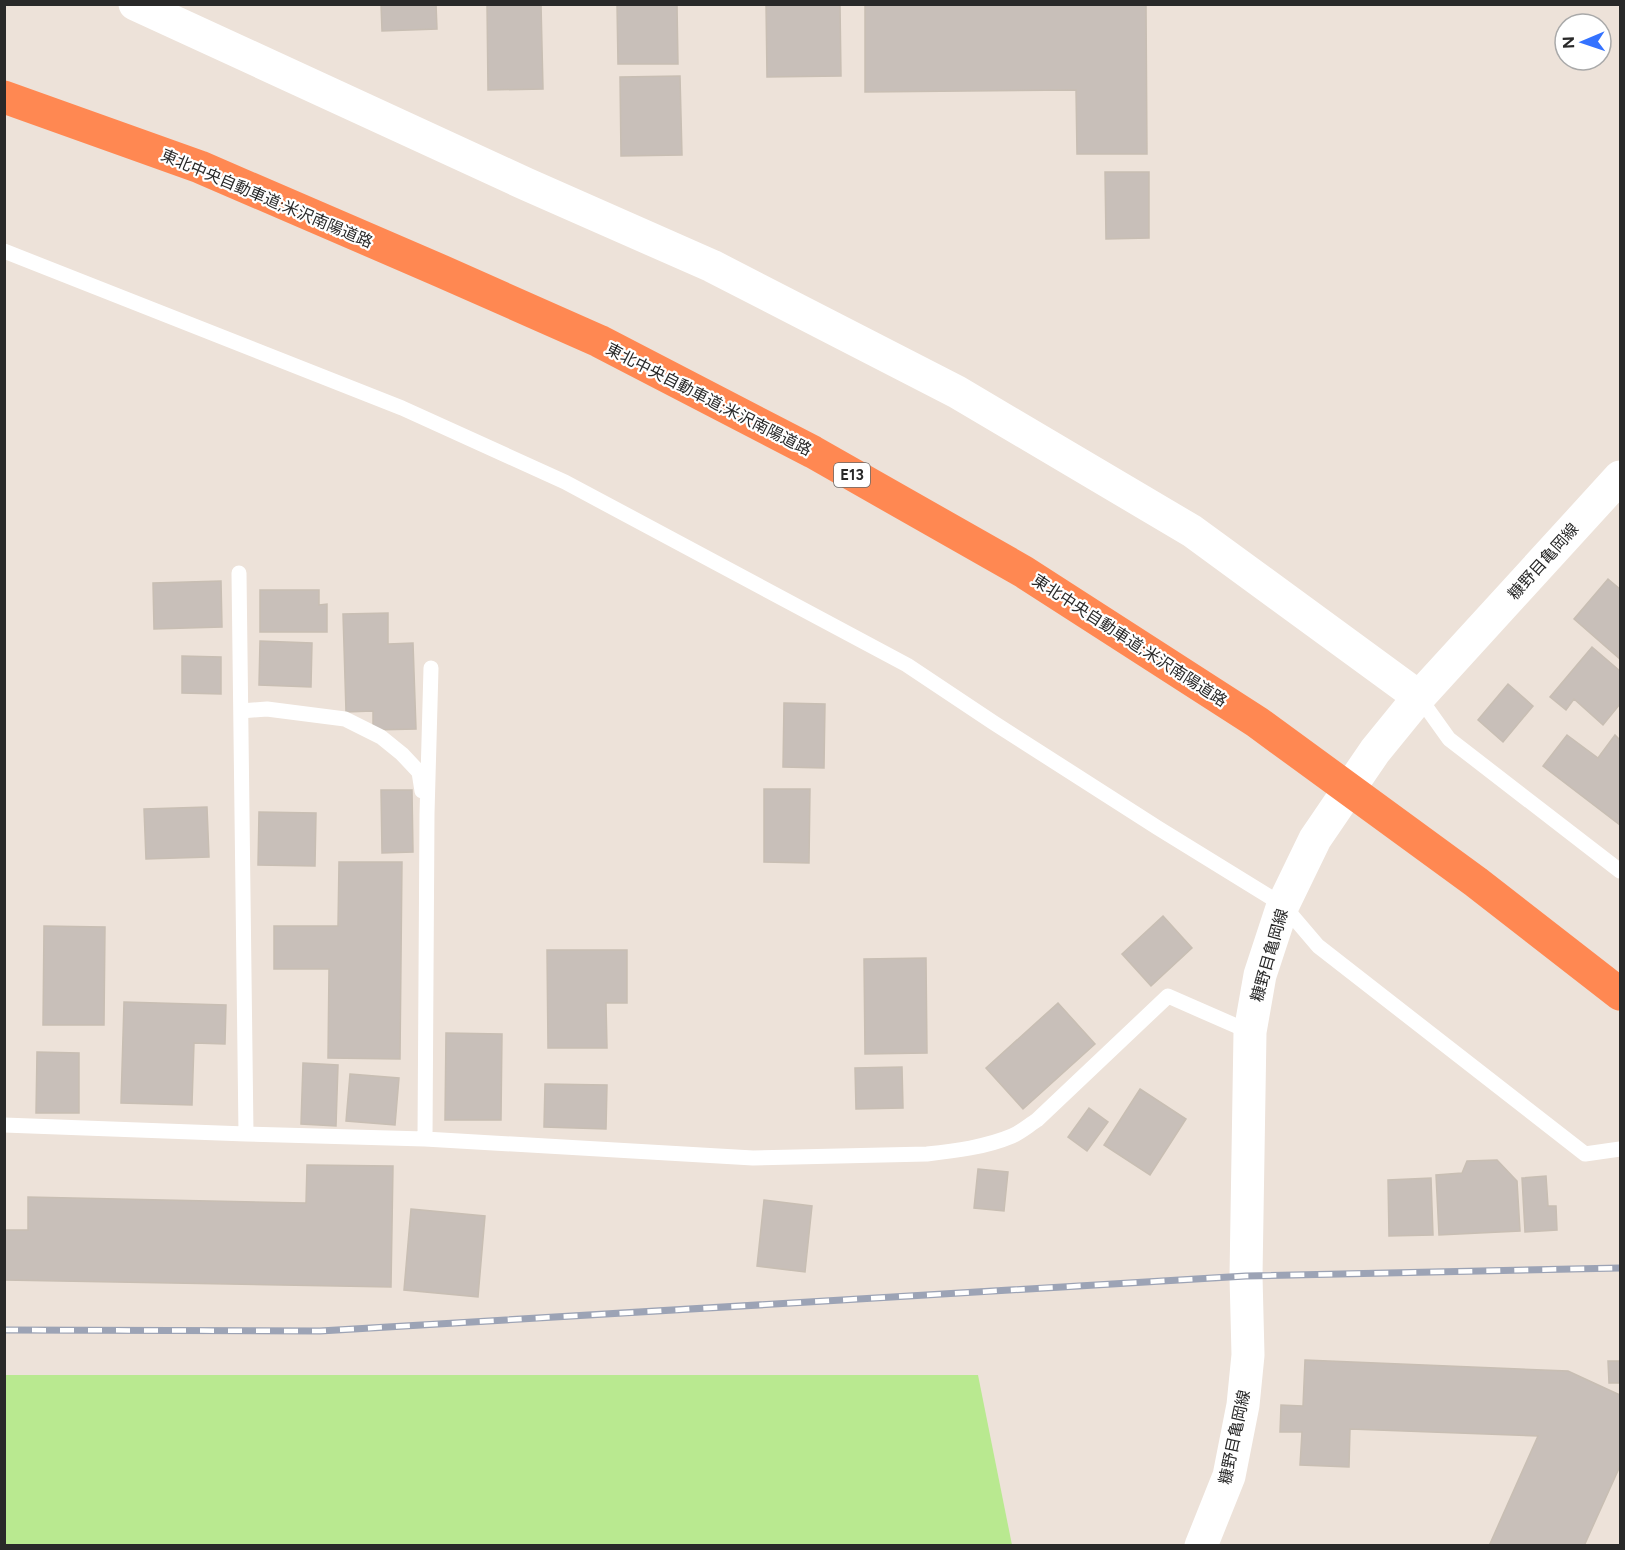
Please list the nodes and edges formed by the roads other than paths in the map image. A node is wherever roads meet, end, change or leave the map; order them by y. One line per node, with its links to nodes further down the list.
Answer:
1 (135, 4): 2 (street)
2 (172, 12): 8 (street)
3 (4, 97): 13 (highway, 東北中央自動車道;米沢南陽道路 / E13)
4 (4, 251): 12 (lane)
5 (1620, 477): 8 (street, 糠野目亀岡線)
6 (239, 573): 9 (lane)
7 (431, 668): 10 (lane)
8 (1419, 697): 11 (lane); 12 (street, 糠野目亀岡線)
9 (240, 711): 10 (lane); 16 (lane)
10 (427, 814): 17 (lane)
11 (1620, 872)
12 (1282, 905): 14 (street, 糠野目亀岡線); 18 (lane)
13 (1620, 994)
14 (1250, 1032): 17 (lane); 19 (street, 糠野目亀岡線)
15 (4, 1125): 16 (lane)
16 (246, 1134): 17 (lane)
17 (425, 1139)
18 (1620, 1149)
19 (1201, 1545)

